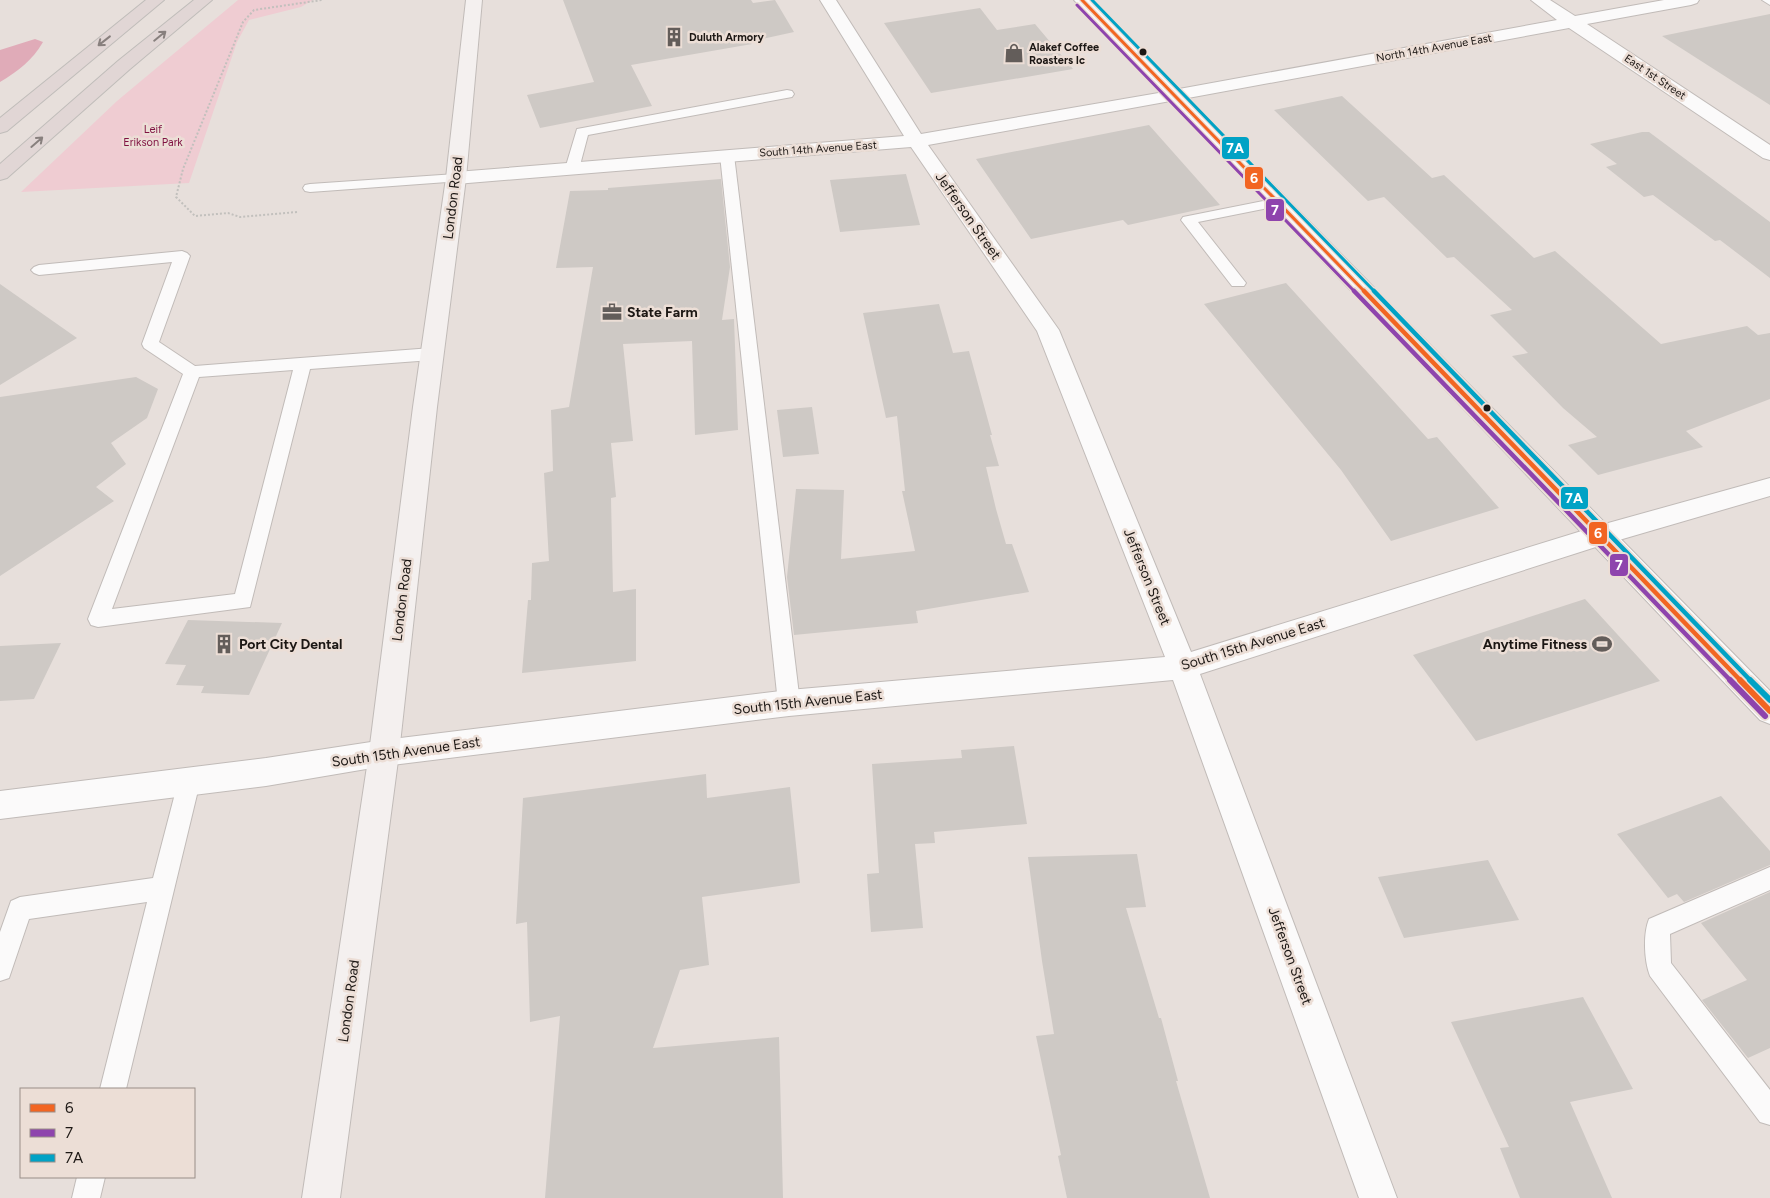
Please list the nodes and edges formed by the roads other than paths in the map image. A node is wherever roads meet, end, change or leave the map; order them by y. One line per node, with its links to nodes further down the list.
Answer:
1 (156, 0): 11 (highway, one-way to 11)
2 (204, 0): 16 (highway, one-way to 2)
3 (474, 0): 17 (main road, London Road)
4 (828, 0): 12 (street, Jefferson Street)
5 (1082, 0): 10 (street)
6 (1539, 0): 8 (street, East 1st Street)
7 (1691, 0): 8 (street, North 14th Avenue East)
8 (1572, 22): 10 (street, North 14th Avenue East); 13 (street, East 1st Street)
9 (787, 94): 15 (lane)
10 (1176, 95): 12 (street, South 14th Avenue East); 19 (street)
11 (0, 127)
12 (916, 142): 14 (street, South 14th Avenue East); 27 (street, Jefferson Street)
13 (1770, 153)
14 (727, 156): 15 (street, South 14th Avenue East); 28 (lane)
15 (572, 168): 17 (street, South 14th Avenue East)
16 (0, 174)
17 (456, 178): 18 (lane); 22 (main road, London Road)
18 (310, 188)
19 (1278, 202): 21 (lane); 26 (street)
20 (39, 270): 24 (lane)
21 (1238, 283)
22 (432, 354): 23 (lane); 30 (main road, London Road)
23 (302, 364): 24 (lane); 24 (lane)
24 (192, 372)
25 (1770, 487): 26 (street, South 15th Avenue East)
26 (1601, 535): 27 (street, South 15th Avenue East); 29 (street)
27 (1183, 666): 28 (street, South 15th Avenue East); 41 (street, Jefferson Street)
28 (788, 703): 30 (street, South 15th Avenue East)
29 (1770, 711)
30 (384, 753): 31 (street, South 15th Avenue East); 40 (main road, London Road)
31 (189, 782): 32 (street, South 15th Avenue East); 34 (lane)
32 (0, 805)
33 (1770, 878): 37 (lane)
34 (163, 888): 35 (lane); 36 (lane)
35 (0, 969)
36 (113, 1088)
37 (1770, 1112)
38 (91, 1178): 39 (lane)
39 (86, 1198)
40 (321, 1198)
41 (1378, 1198)

